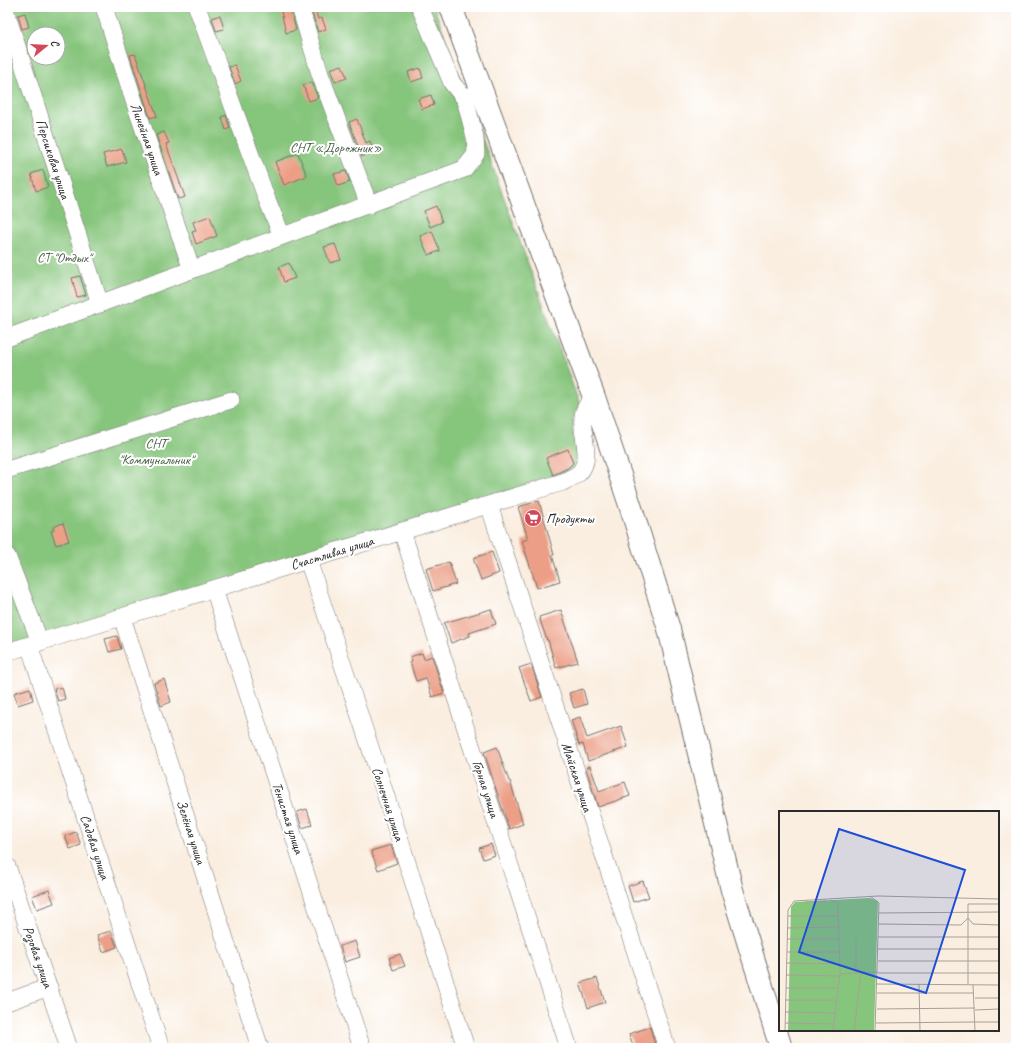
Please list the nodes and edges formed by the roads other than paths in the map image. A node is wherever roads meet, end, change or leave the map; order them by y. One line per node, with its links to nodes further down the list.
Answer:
1 (104, 7): 10 (street, Линейная улица)
2 (197, 7): 9 (street)
3 (300, 7): 8 (street)
4 (420, 7): 7 (street)
5 (451, 7): 7 (main road)
6 (7, 15): 11 (street, Персиковая улица)
7 (474, 94): 8 (street); 13 (main road)
8 (369, 205): 9 (street)
9 (282, 236): 10 (street)
10 (192, 270): 11 (street)
11 (100, 304): 12 (street)
12 (8, 334)
13 (594, 398): 16 (street, Счастливая улица); 34 (main road)
14 (231, 400): 15 (street)
15 (7, 470)
16 (489, 505): 17 (street, Счастливая улица); 33 (street, Майская улица)
17 (402, 531): 19 (street, Счастливая улица); 32 (street, Горная улица)
18 (7, 556): 22 (street, Садовая улица)
19 (308, 560): 20 (street, Счастливая улица); 31 (street, Солнечная улица)
20 (214, 589): 21 (street, Счастливая улица); 30 (street, Тенистая улица)
21 (122, 617): 22 (street, Счастливая улица); 29 (street, Зелёная улица)
22 (35, 643): 23 (street, Счастливая улица); 28 (street, Садовая улица)
23 (7, 652)
24 (7, 866): 25 (street, Розовая улица)
25 (49, 987): 26 (street); 27 (street, Розовая улица)
26 (7, 1002)
27 (69, 1048)
28 (161, 1048)
29 (260, 1048)
30 (362, 1048)
31 (466, 1048)
32 (569, 1048)
33 (668, 1048)
34 (781, 1048)

